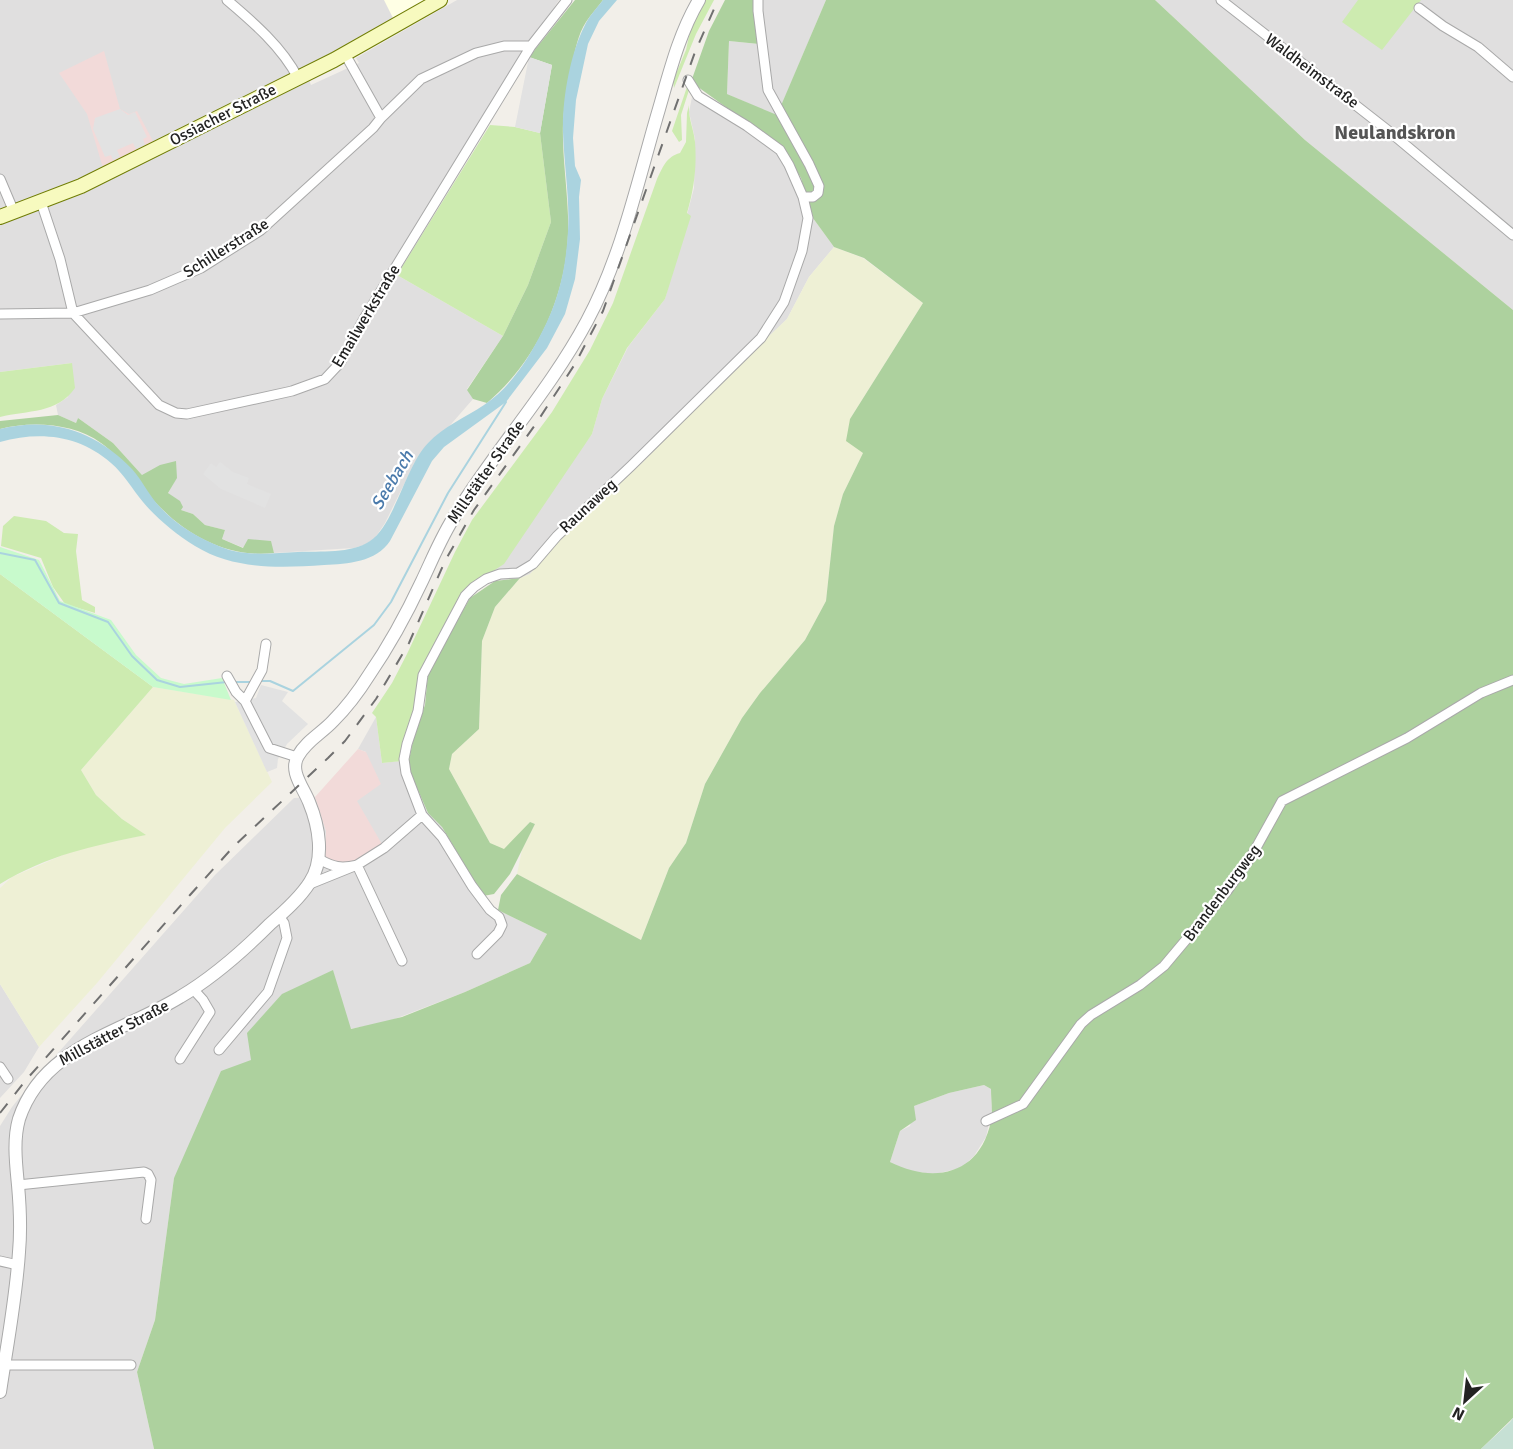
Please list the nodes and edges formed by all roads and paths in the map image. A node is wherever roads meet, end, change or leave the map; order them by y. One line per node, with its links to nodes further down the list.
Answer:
1 (227, 0): 11 (street)
2 (440, 0): 9 (main road, Ossiacher Straße)
3 (567, 0): 8 (street, Emailwerkstraße)
4 (699, 0): 26 (street, Millstätter Straße)
5 (758, 0): 15 (street)
6 (1221, 0): 19 (street, Waldheimstraße)
7 (1419, 8): 10 (street)
8 (531, 46): 13 (street, Schillerstraße); 20 (street, Emailwerkstraße)
9 (345, 54): 11 (main road, Ossiacher Straße); 13 (street)
10 (1513, 77)
11 (298, 78): 16 (main road, Ossiacher Straße)
12 (688, 80): 15 (street, Raunaweg)
13 (381, 118): 20 (street, Schillerstraße)
14 (0, 179): 17 (street)
15 (803, 197): 27 (street, Raunaweg)
16 (41, 202): 17 (main road, Ossiacher Straße); 20 (street, Emailwerkstraße)
17 (14, 212): 18 (main road, Ossiacher Straße)
18 (0, 217)
19 (1513, 235)
20 (73, 312): 21 (street)
21 (0, 314)
22 (266, 644): 25 (street)
23 (227, 676): 25 (street)
24 (1513, 680): 39 (street, Brandenburgweg)
25 (245, 701): 26 (street)
26 (297, 757): 28 (street, Millstätter Straße)
27 (422, 815): 29 (street); 32 (street, Raunaweg)
28 (319, 859): 29 (street); 30 (street, Millstätter Straße)
29 (357, 865): 30 (street); 33 (street)
30 (309, 884): 31 (street, Millstätter Straße)
31 (279, 916): 34 (street, Millstätter Straße); 35 (street)
32 (477, 954)
33 (402, 962)
34 (193, 989): 36 (street); 40 (street, Millstätter Straße)
35 (219, 1050)
36 (180, 1059)
37 (0, 1067): 38 (street)
38 (8, 1079)
39 (986, 1121)
40 (18, 1185): 41 (street); 43 (street, Millstätter Straße)
41 (146, 1218)
42 (0, 1261): 43 (street)
43 (18, 1265): 44 (street, Millstätter Straße)
44 (4, 1365): 45 (street); 46 (street, Millstätter Straße)
45 (130, 1365)
46 (0, 1392)

